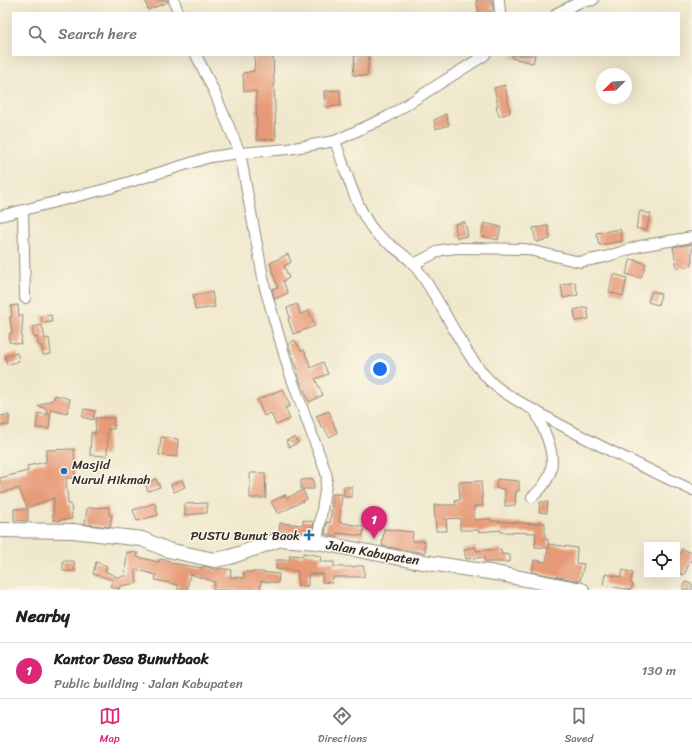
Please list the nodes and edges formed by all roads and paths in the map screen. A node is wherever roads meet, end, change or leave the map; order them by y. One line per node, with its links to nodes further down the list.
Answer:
1 (174, 0): 4 (street)
2 (499, 0): 5 (street)
3 (593, 0): 6 (street)
4 (178, 12)
5 (500, 12)
6 (559, 12)
7 (196, 56): 10 (street)
8 (483, 56): 9 (street)
9 (335, 141): 10 (street); 14 (street)
10 (240, 153): 11 (street); 20 (street)
11 (23, 211): 12 (street); 15 (street)
12 (0, 216)
13 (692, 238): 14 (street)
14 (414, 264): 16 (street)
15 (25, 298)
16 (535, 410): 17 (street); 18 (street)
17 (692, 490)
18 (532, 497)
19 (0, 530): 20 (street, Jalan Kabupaten)
20 (317, 542): 21 (street, Jalan Kabupaten)
21 (582, 590)

